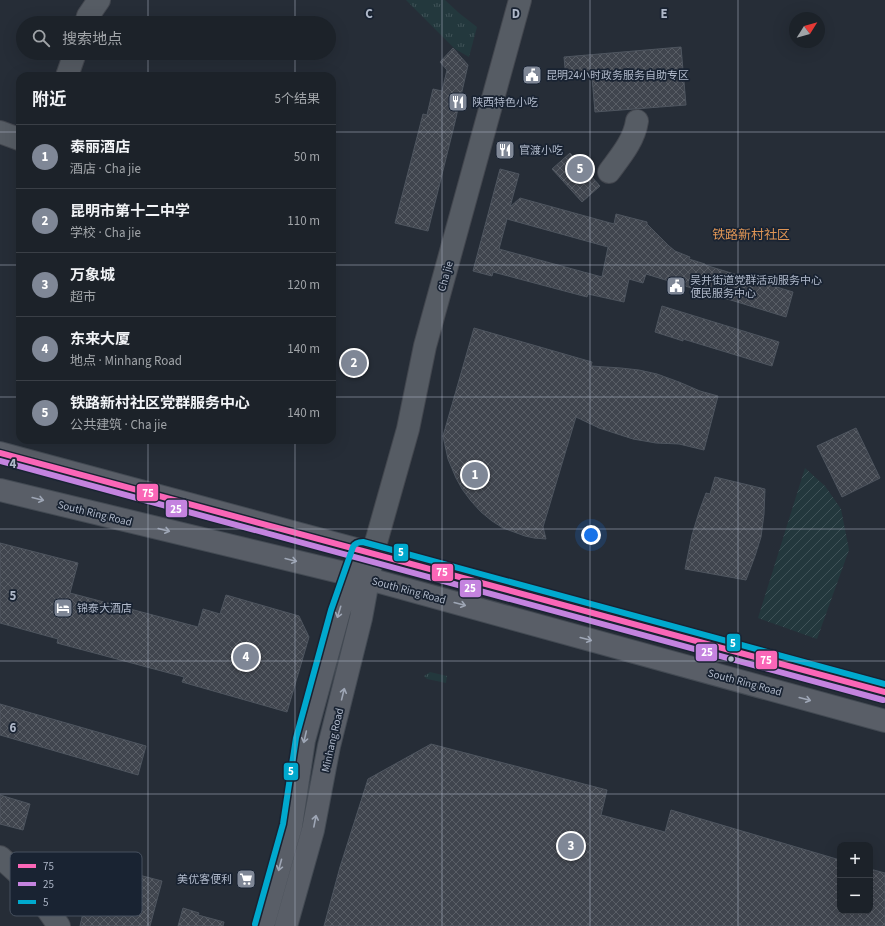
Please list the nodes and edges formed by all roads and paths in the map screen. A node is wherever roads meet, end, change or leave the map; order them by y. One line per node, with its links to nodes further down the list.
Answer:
1 (100, 0): 4 (street)
2 (507, 0): 13 (street, Cha jie)
3 (520, 0): 13 (street, Cha jie)
4 (88, 16)
5 (73, 60): 6 (street)
6 (68, 72)
7 (637, 121): 10 (street)
8 (0, 132): 9 (street)
9 (16, 138)
10 (609, 172)
11 (0, 453): 13 (main road)
12 (0, 490): 14 (main road, South Ring Road, one-way to 14)
13 (367, 552): 14 (main road, Minhang Road); 15 (main road)
14 (360, 577): 16 (main road, South Ring Road, one-way to 16); 21 (main road, Minhang Road, one-way to 21); 22 (main road, Minhang Road, one-way to 14)
15 (885, 692)
16 (885, 721)
17 (0, 857): 18 (street)
18 (10, 866)
19 (52, 916): 20 (street)
20 (59, 926)
21 (263, 926)
22 (286, 926)

